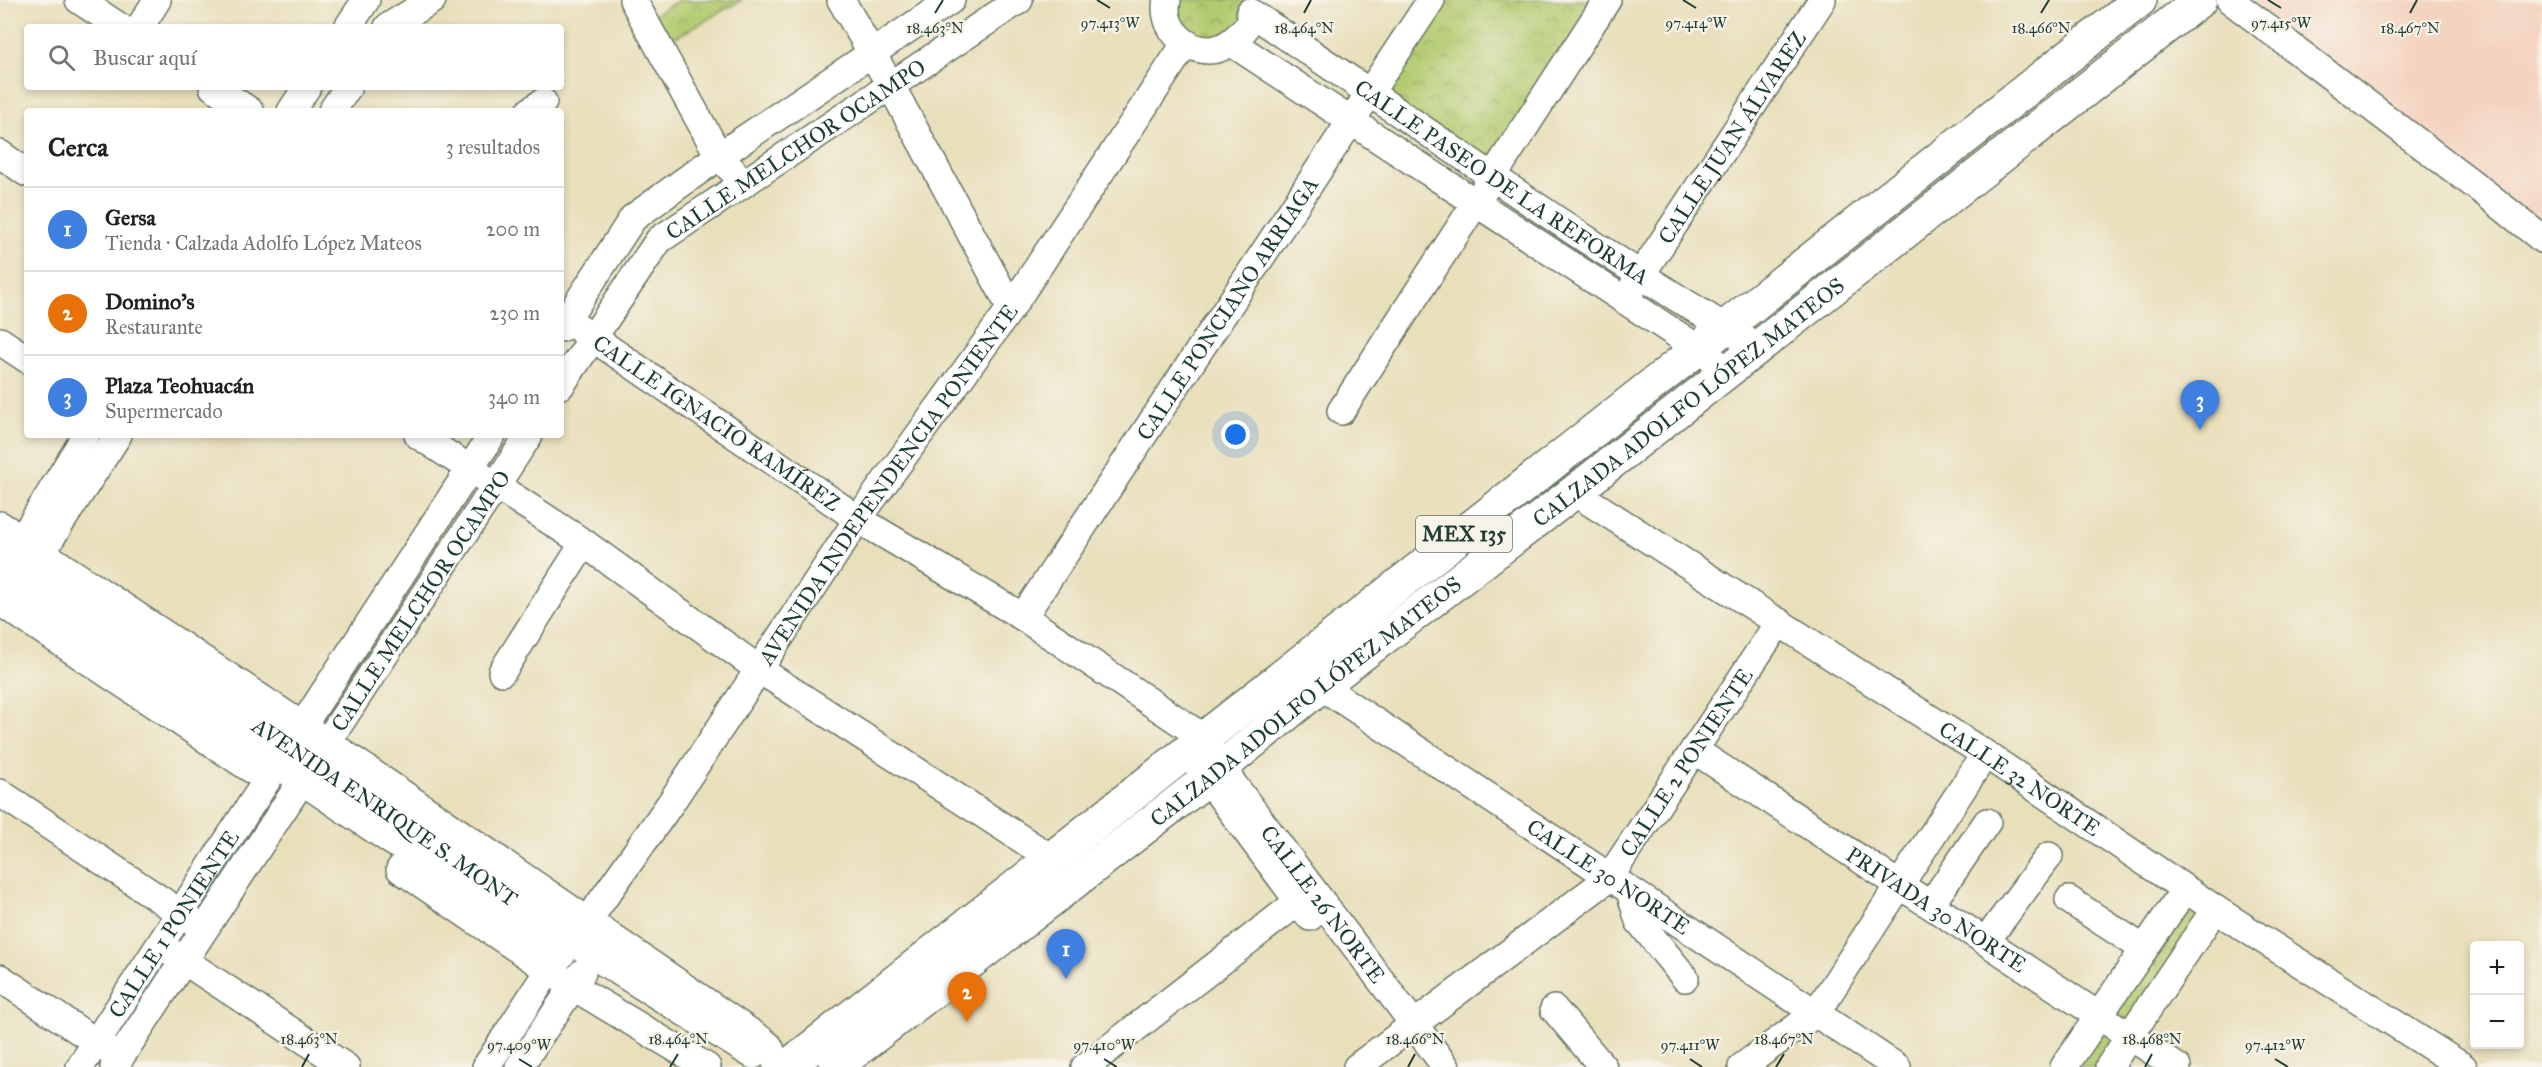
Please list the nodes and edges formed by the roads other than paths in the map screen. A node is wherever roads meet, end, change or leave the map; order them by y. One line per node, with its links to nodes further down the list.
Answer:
1 (79, 0): 17 (street)
2 (157, 0): 18 (street)
3 (366, 0): 19 (street)
4 (432, 0): 20 (street)
5 (633, 0): 34 (street)
6 (841, 0): 23 (street)
7 (951, 0): 23 (street, CALLE MELCHOR OCAMPO)
8 (1019, 0): 24 (street, CALLE MELCHOR OCAMPO)
9 (1167, 0): 22 (street)
10 (1431, 0): 28 (street, CALLE PONCIANO ARRIAGA)
11 (1607, 0): 36 (street)
12 (2140, 0): 45 (main road, CALZADA ADOLFO LÓPEZ MATEOS / MEX 135)
13 (2200, 0): 48 (main road, CALZADA ADOLFO LÓPEZ MATEOS / MEX 135)
14 (2230, 0): 39 (street)
15 (1813, 3): 40 (street, CALLE JUAN ÁLVAREZ)
16 (1249, 6): 21 (street); 28 (street, CALLE PASEO DE LA REFORMA)
17 (115, 24)
18 (142, 24)
19 (350, 24)
20 (393, 24)
21 (1232, 43): 22 (street); 32 (street, CALLE PASEO DE LA REFORMA)
22 (1185, 44): 42 (street, AVENIDA INDEPENDENCIA PONIENTE)
23 (872, 53): 24 (street); 34 (street, CALLE MELCHOR OCAMPO)
24 (891, 86): 37 (street, CALLE MELCHOR OCAMPO); 42 (street)
25 (218, 90): 29 (street)
26 (305, 90): 30 (street)
27 (346, 90): 31 (street)
28 (1371, 92): 32 (street, CALLE PONCIANO ARRIAGA); 36 (street, CALLE PASEO DE LA REFORMA)
29 (245, 108)
30 (293, 108)
31 (334, 108)
32 (1352, 121): 38 (street, CALLE PASEO DE LA REFORMA); 65 (street, CALLE PONCIANO ARRIAGA)
33 (0, 154): 35 (street)
34 (719, 156): 37 (street); 43 (street, CALLE MELCHOR OCAMPO)
35 (24, 171)
36 (1492, 176): 38 (street); 40 (street, CALLE PASEO DE LA REFORMA)
37 (743, 184): 46 (street, CALLE MELCHOR OCAMPO)
38 (1475, 201): 41 (street, CALLE PASEO DE LA REFORMA); 53 (street)
39 (2542, 239)
40 (1642, 275): 41 (street, CALLE JUAN ÁLVAREZ); 45 (street, CALLE PASEO DE LA REFORMA)
41 (1624, 300): 49 (street, CALLE PASEO DE LA REFORMA)
42 (1011, 308): 62 (street, AVENIDA INDEPENDENCIA PONIENTE)
43 (564, 320)
44 (564, 322): 46 (street, CALLE IGNACIO RAMÍREZ)
45 (1725, 328): 48 (street, CALLE PASEO DE LA REFORMA); 49 (main road, CALZADA ADOLFO LÓPEZ MATEOS / MEX 135)
46 (592, 337): 52 (street, CALLE MELCHOR OCAMPO); 62 (street, CALLE IGNACIO RAMÍREZ)
47 (0, 341): 50 (street)
48 (1758, 347): 51 (main road, CALZADA ADOLFO LÓPEZ MATEOS / MEX 135)
49 (1699, 349): 51 (street, CALLE PASEO DE LA REFORMA); 70 (main road, CALZADA ADOLFO LÓPEZ MATEOS / MEX 135)
50 (24, 357)
51 (1728, 371): 61 (main road, CALZADA ADOLFO LÓPEZ MATEOS / MEX 135)
52 (564, 380)
53 (1341, 411)
54 (84, 438): 64 (street)
55 (116, 438): 64 (street)
56 (423, 438): 59 (street)
57 (490, 438): 59 (street, CALLE MELCHOR OCAMPO)
58 (527, 438): 60 (street, CALLE MELCHOR OCAMPO)
59 (470, 469): 60 (street); 72 (street, CALLE MELCHOR OCAMPO)
60 (496, 486): 63 (street); 74 (street, CALLE MELCHOR OCAMPO)
61 (1574, 492): 66 (street, CALLE 32 NORTE); 69 (main road, CALZADA ADOLFO LÓPEZ MATEOS / MEX 135)
62 (858, 519): 65 (street, CALLE IGNACIO RAMÍREZ); 67 (street, AVENIDA INDEPENDENCIA PONIENTE)
63 (584, 543): 67 (street); 68 (street)
64 (11, 572): 72 (street); 72 (street)
65 (1023, 617): 70 (street, CALLE IGNACIO RAMÍREZ)
66 (1779, 622): 71 (street, CALLE 2 PONIENTE); 73 (street, CALLE 32 NORTE)
67 (760, 670): 79 (street); 91 (street, AVENIDA INDEPENDENCIA PONIENTE)
68 (502, 672)
69 (1321, 686): 75 (main road, CALZADA ADOLFO LÓPEZ MATEOS / MEX 135); 80 (street, CALLE 30 NORTE)
70 (1190, 736): 75 (street, CALLE 26 NORTE); 79 (main road, CALZADA ADOLFO LÓPEZ MATEOS / MEX 135)
71 (1694, 750): 80 (street, CALLE 2 PONIENTE); 81 (street, PRIVADA 30 NORTE)
72 (283, 753): 74 (street); 74 (street, AVENIDA ENRIQUE S. MONT); 87 (street, CALLE 1 PONIENTE)
73 (1985, 754): 81 (street); 82 (street, CALLE 32 NORTE)
74 (309, 769): 88 (street, CALLE MELCHOR OCAMPO); 91 (street); 91 (street, AVENIDA ENRIQUE S. MONT)
75 (1214, 774): 83 (street, CALLE 26 NORTE); 113 (main road, CALZADA ADOLFO LÓPEZ MATEOS / MEX 135)
76 (0, 793): 87 (street)
77 (1987, 822): 85 (street)
78 (2049, 856): 89 (street)
79 (1051, 858): 112 (main road, CALZADA ADOLFO LÓPEZ MATEOS / MEX 135)
80 (1619, 884): 96 (street); 98 (street, CALLE 30 NORTE); 100 (street, CALLE 2 PONIENTE)
81 (1900, 884): 85 (street, PRIVADA 30 NORTE); 98 (street)
82 (2185, 889): 86 (street, CALLE 32 NORTE); 92 (street)
83 (1306, 896): 100 (street, CALLE 26 NORTE); 114 (street)
84 (2069, 900): 92 (street)
85 (1931, 904): 89 (street, PRIVADA 30 NORTE)
86 (2216, 909): 101 (street); 124 (street, CALLE 32 NORTE)
87 (180, 913): 88 (street); 90 (street, CALLE 1 PONIENTE)
88 (204, 928): 93 (street, CALLE MELCHOR OCAMPO)
89 (1986, 942): 99 (street, PRIVADA 30 NORTE)
90 (160, 945): 93 (street); 102 (street, CALLE 1 PONIENTE)
91 (567, 947): 94 (street); 94 (street); 106 (street, AVENIDA INDEPENDENCIA PONIENTE); 111 (street)
92 (2144, 949): 99 (street)
93 (183, 960): 103 (street, CALLE MELCHOR OCAMPO); 105 (street)
94 (584, 971): 107 (street); 108 (street); 109 (street); 110 (street)
95 (0, 978): 102 (street)
96 (1685, 978)
97 (1554, 1009): 118 (street)
98 (1816, 1013): 119 (street); 120 (street, CALLE 30 NORTE)
99 (2098, 1017): 101 (street, PRIVADA 30 NORTE); 121 (street)
100 (1405, 1029): 115 (street, CALLE 2 PONIENTE); 116 (street, CALLE 26 NORTE); 117 (street, CALLE 26 NORTE)
101 (2130, 1036): 122 (street); 123 (street, PRIVADA 30 NORTE)
102 (97, 1042): 103 (street); 104 (street, CALLE 1 PONIENTE)
103 (123, 1064)
104 (80, 1067)
105 (346, 1067)
106 (486, 1067)
107 (519, 1067)
108 (707, 1067)
109 (738, 1067)
110 (772, 1067)
111 (778, 1067)
112 (787, 1067)
113 (834, 1067)
114 (1085, 1067)
115 (1357, 1067)
116 (1424, 1067)
117 (1446, 1067)
118 (1603, 1067)
119 (1742, 1067)
120 (1897, 1067)
121 (2064, 1067)
122 (2109, 1067)
123 (2177, 1067)
124 (2463, 1067)

